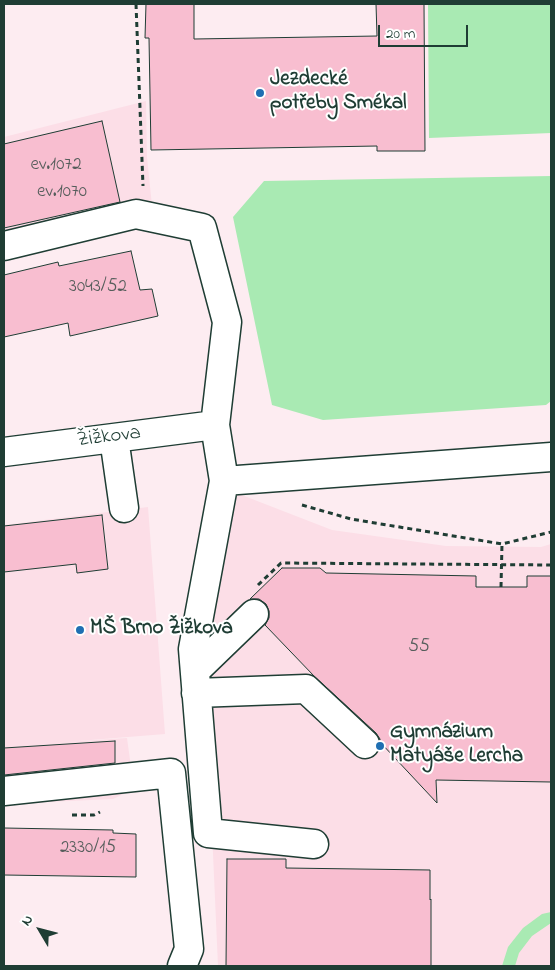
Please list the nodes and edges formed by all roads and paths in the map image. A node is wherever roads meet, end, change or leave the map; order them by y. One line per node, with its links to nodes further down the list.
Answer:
1 (136, 4): 2 (path)
2 (144, 215): 3 (street); 4 (street)
3 (4, 246)
4 (215, 425): 5 (street, Žižkova); 8 (street)
5 (114, 438): 6 (street, Žižkova); 10 (street)
6 (4, 452)
7 (551, 457): 8 (street)
8 (224, 482): 17 (street)
9 (295, 502): 12 (path)
10 (124, 508)
11 (551, 532): 12 (path)
12 (502, 544): 13 (path)
13 (501, 565): 14 (path); 15 (path); 16 (path)
14 (551, 565)
15 (501, 587)
16 (254, 602): 17 (street)
17 (196, 682): 18 (street); 20 (street)
18 (365, 744)
19 (4, 791): 21 (street)
20 (314, 844)
21 (182, 966)

